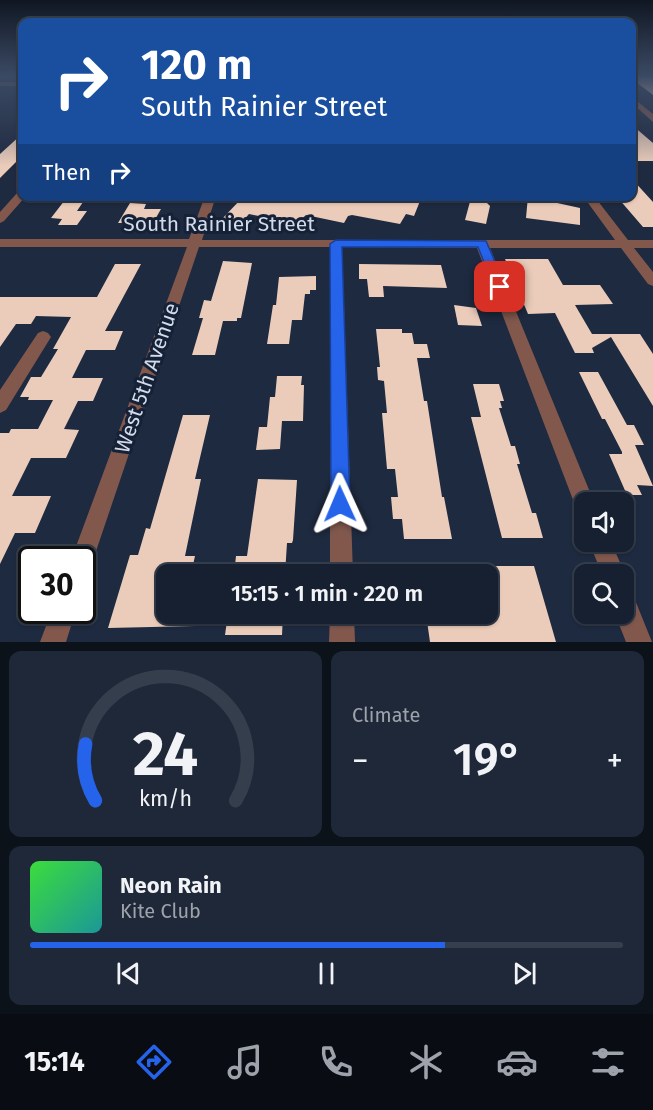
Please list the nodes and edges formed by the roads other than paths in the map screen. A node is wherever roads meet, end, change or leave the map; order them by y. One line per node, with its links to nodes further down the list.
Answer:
1 (639, 106): 2 (street)
2 (653, 119)
3 (18, 199): 6 (street)
4 (209, 201): 8 (street, West 5th Avenue)
5 (592, 201): 11 (street)
6 (0, 219)
7 (0, 243): 8 (street, South Rainier Street)
8 (194, 243): 9 (street, South Rainier Street); 17 (street, West 5th Avenue)
9 (336, 244): 10 (street, South Rainier Street); 18 (street)
10 (482, 244): 11 (street, South Rainier Street); 16 (street)
11 (625, 244): 12 (street, South Rainier Street); 13 (street)
12 (653, 244)
13 (653, 281)
14 (43, 337): 15 (street)
15 (0, 405)
16 (580, 492)
17 (87, 546)
18 (341, 564)
19 (59, 624): 22 (street)
20 (342, 624): 23 (street)
21 (632, 624): 24 (street)
22 (53, 642)
23 (342, 642)
24 (639, 642)

